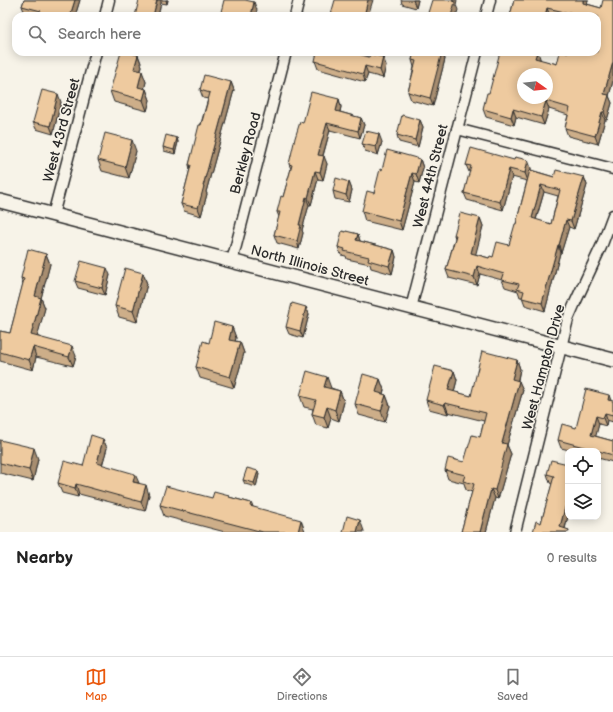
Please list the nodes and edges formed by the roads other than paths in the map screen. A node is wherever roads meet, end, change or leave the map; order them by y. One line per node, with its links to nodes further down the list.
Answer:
1 (110, 0): 4 (street)
2 (300, 0): 5 (street)
3 (490, 0): 6 (street)
4 (106, 12)
5 (296, 12)
6 (487, 12)
7 (95, 56): 13 (street, West 43rd Street)
8 (285, 56): 15 (street, Berkley Road)
9 (476, 56): 10 (street, West 44th Street)
10 (456, 129): 11 (street); 16 (street, West 44th Street)
11 (613, 169)
12 (0, 201): 13 (street, North Illinois Street)
13 (53, 215): 15 (street, North Illinois Street)
14 (613, 215): 17 (street, West Hampton Drive)
15 (232, 261): 16 (street, North Illinois Street)
16 (411, 308): 17 (street, North Illinois Street)
17 (562, 346): 18 (street, North Illinois Street); 19 (street, West Hampton Drive)
18 (613, 360)
19 (515, 532)

